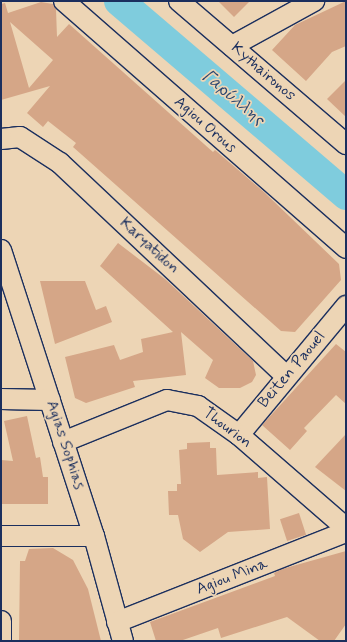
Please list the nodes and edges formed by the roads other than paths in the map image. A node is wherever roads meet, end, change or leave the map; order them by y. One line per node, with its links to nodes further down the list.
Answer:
1 (64, 1): 7 (street, Agiou Orous)
2 (179, 1): 4 (street, Kythaironos)
3 (314, 1): 4 (street)
4 (232, 46): 6 (street, Kythaironos)
5 (1, 139): 10 (street, Karyatidon)
6 (346, 144)
7 (346, 248)
8 (1, 250): 12 (street, Agias Sophias)
9 (346, 306): 10 (street, Beiten Paouel)
10 (286, 376): 13 (street, Beiten Paouel)
11 (1, 399): 12 (street)
12 (50, 400): 14 (street, Agias Sophias)
13 (239, 435): 14 (street, Thourion); 15 (street, Thourion)
14 (63, 442): 18 (street, Agias Sophias)
15 (346, 528)
16 (346, 532): 20 (street, Agiou Mina)
17 (1, 536): 18 (street)
18 (94, 536): 20 (street, Agias Sophias)
19 (1, 621): 21 (street)
20 (117, 622): 22 (street, Agias Sophias)
21 (1, 641)
22 (123, 641)

